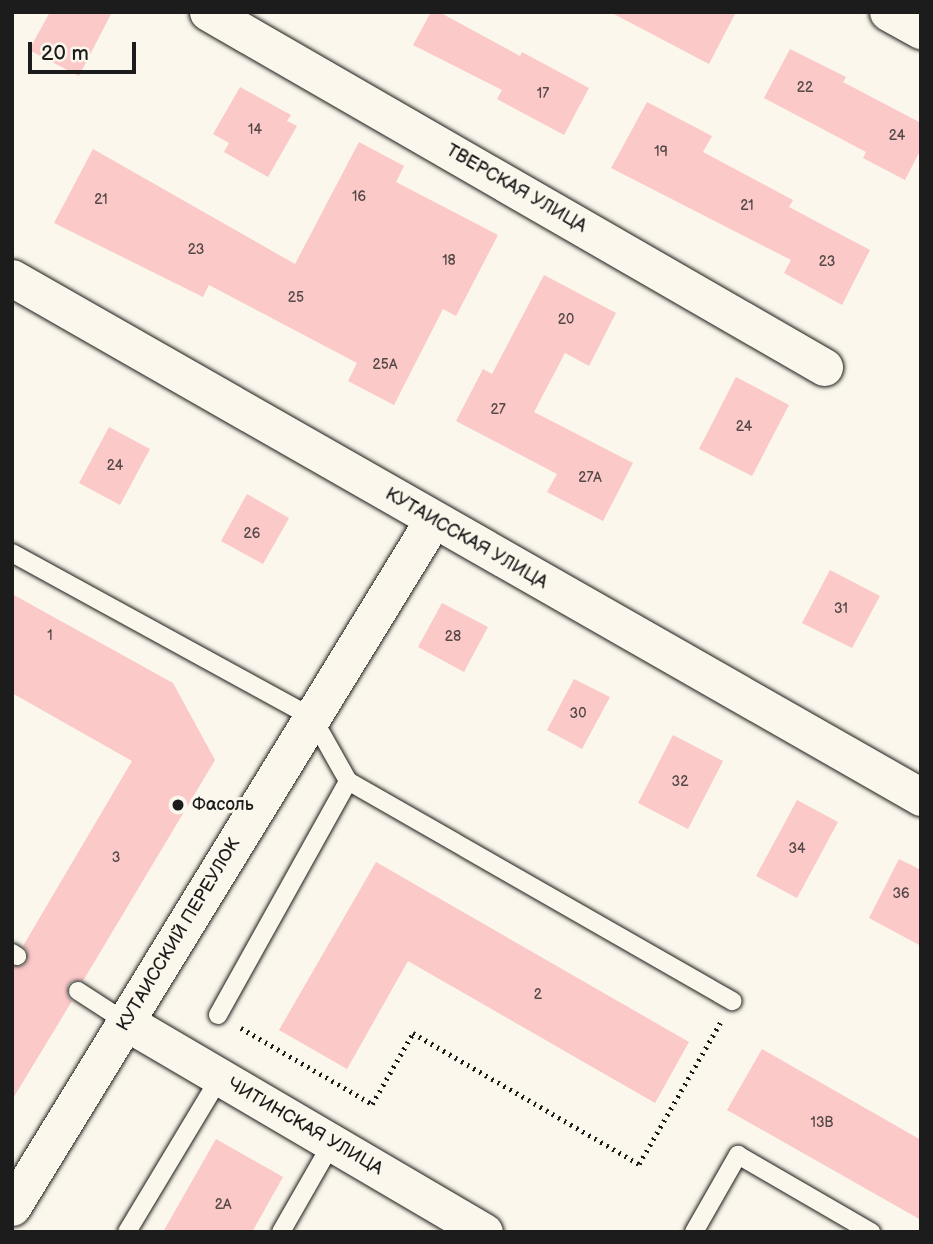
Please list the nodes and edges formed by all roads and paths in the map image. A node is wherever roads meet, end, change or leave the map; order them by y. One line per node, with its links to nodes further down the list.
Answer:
1 (208, 12): 5 (street, ТВЕРСКАЯ УЛИЦА)
2 (888, 12): 3 (street)
3 (921, 30)
4 (12, 278): 6 (street, КУТАИССКАЯ УЛИЦА)
5 (824, 367)
6 (433, 520): 8 (street, КУТАИССКИЙ ПЕРЕУЛОК); 10 (street, КУТАИССКАЯ УЛИЦА)
7 (12, 553): 8 (lane)
8 (312, 717): 9 (lane); 14 (street, КУТАИССКИЙ ПЕРЕУЛОК)
9 (348, 780): 12 (lane); 13 (lane)
10 (921, 797)
11 (78, 991): 14 (lane)
12 (732, 1002): 13 (path)
13 (218, 1015)
14 (126, 1022): 15 (street, ЧИТИНСКАЯ УЛИЦА); 17 (street, КУТАИССКИЙ ПЕРЕУЛОК)
15 (220, 1077): 16 (street, ЧИТИНСКАЯ УЛИЦА); 18 (lane)
16 (332, 1143): 19 (lane); 20 (street, ЧИТИНСКАЯ УЛИЦА)
17 (12, 1207)
18 (127, 1232)
19 (281, 1232)
20 (484, 1232)
21 (694, 1232): 22 (lane)
22 (872, 1232)

